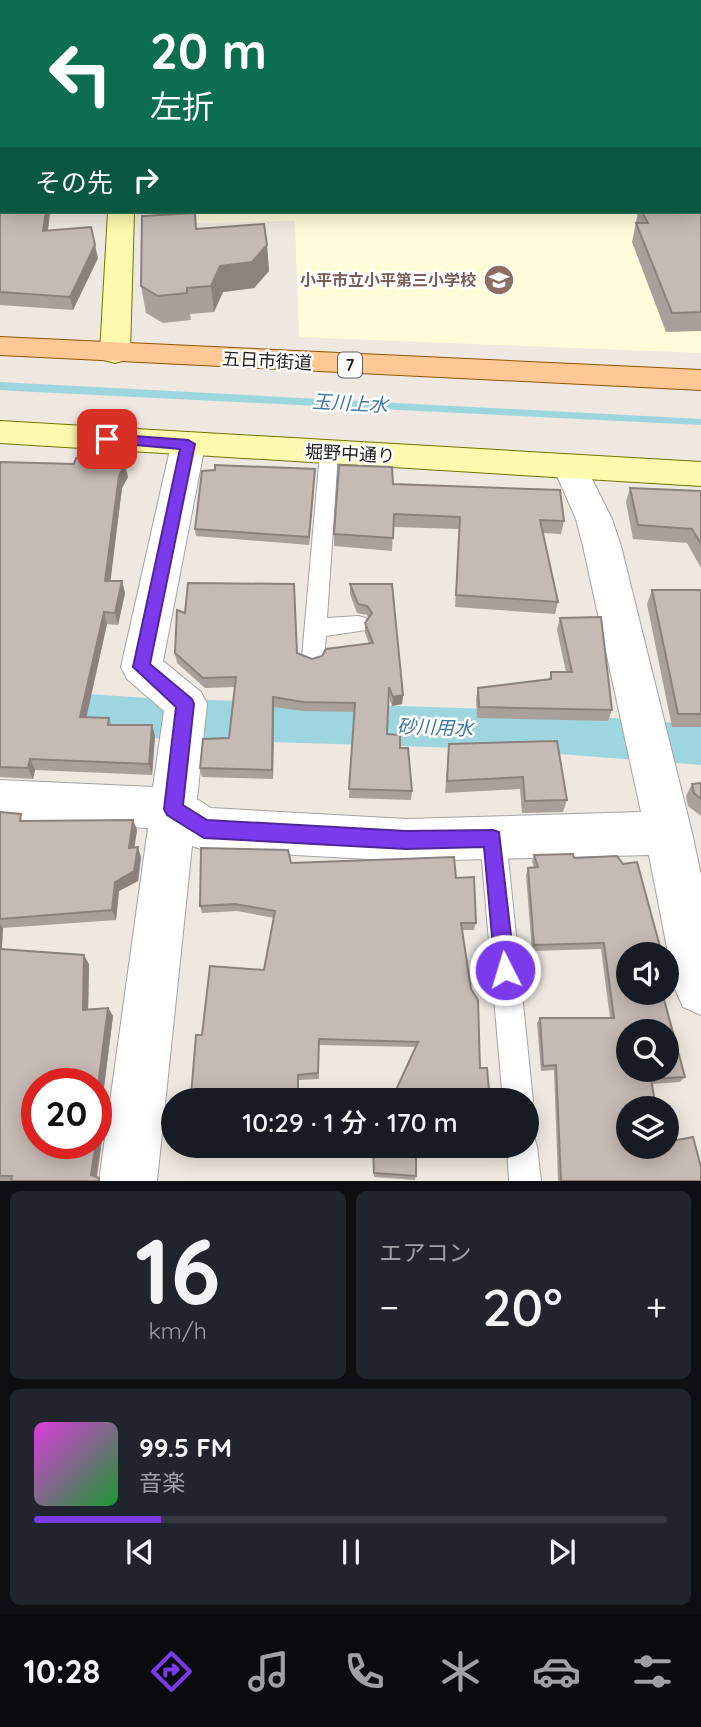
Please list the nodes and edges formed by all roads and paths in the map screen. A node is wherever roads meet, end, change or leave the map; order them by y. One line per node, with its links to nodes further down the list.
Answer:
1 (121, 214): 3 (street)
2 (0, 346): 3 (main road, 五日市街道 / 7)
3 (115, 353): 4 (main road, 五日市街道 / 7)
4 (701, 380)
5 (0, 432): 6 (street, 堀野中通り)
6 (188, 444): 7 (street, 堀野中通り); 14 (street)
7 (329, 453): 8 (street, 堀野中通り); 11 (lane)
8 (570, 467): 9 (street, 堀野中通り); 15 (street)
9 (701, 474)
10 (358, 624): 11 (lane)
11 (316, 628): 12 (lane)
12 (313, 657)
13 (0, 800): 14 (street)
14 (173, 809): 16 (street); 20 (street)
15 (669, 833): 16 (street); 17 (street)
16 (493, 838): 18 (lane)
17 (701, 989)
18 (516, 1088)
19 (523, 1158): 21 (lane)
20 (128, 1181)
21 (525, 1181)

